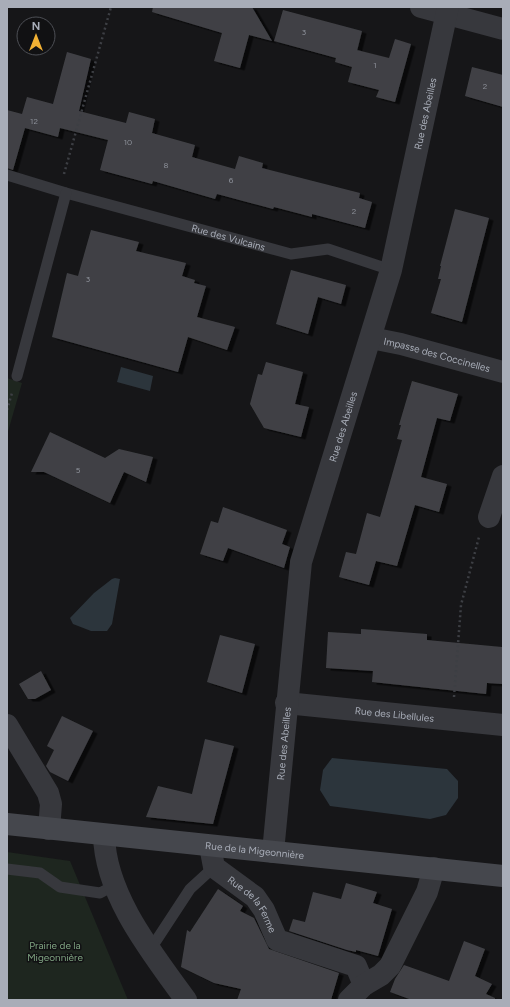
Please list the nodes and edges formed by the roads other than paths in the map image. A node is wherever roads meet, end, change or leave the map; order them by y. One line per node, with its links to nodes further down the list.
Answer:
1 (421, 7): 2 (street)
2 (447, 10): 3 (street); 6 (street, Rue des Abeilles)
3 (503, 29)
4 (7, 175): 5 (lane, Rue des Vulcains)
5 (62, 192): 6 (lane, Rue des Vulcains); 9 (lane)
6 (391, 270): 7 (street, Rue des Abeilles)
7 (371, 338): 8 (street, Impasse des Coccinelles); 12 (street, Rue des Abeilles)
8 (503, 372)
9 (18, 376)
10 (503, 476): 11 (street)
11 (489, 517)
12 (286, 703): 14 (street, Rue des Libellules); 19 (street, Rue des Abeilles)
13 (7, 725): 16 (street)
14 (503, 725)
15 (7, 824): 16 (street, Rue de la Migeonnière)
16 (49, 829): 17 (street, Rue de la Migeonnière)
17 (104, 835): 18 (street, Rue de la Migeonnière); 24 (street)
18 (210, 846): 19 (street, Rue de la Migeonnière); 20 (street)
19 (273, 852): 21 (street, Rue de la Migeonnière)
20 (214, 867): 25 (lane); 26 (street, Rue de la Ferme)
21 (434, 868): 23 (street, Rue de la Migeonnière); 26 (street)
22 (7, 869): 24 (lane)
23 (503, 876)
24 (115, 885): 25 (street)
25 (150, 950): 27 (street)
26 (364, 985): 28 (street)
27 (186, 1000)
28 (349, 1000)

